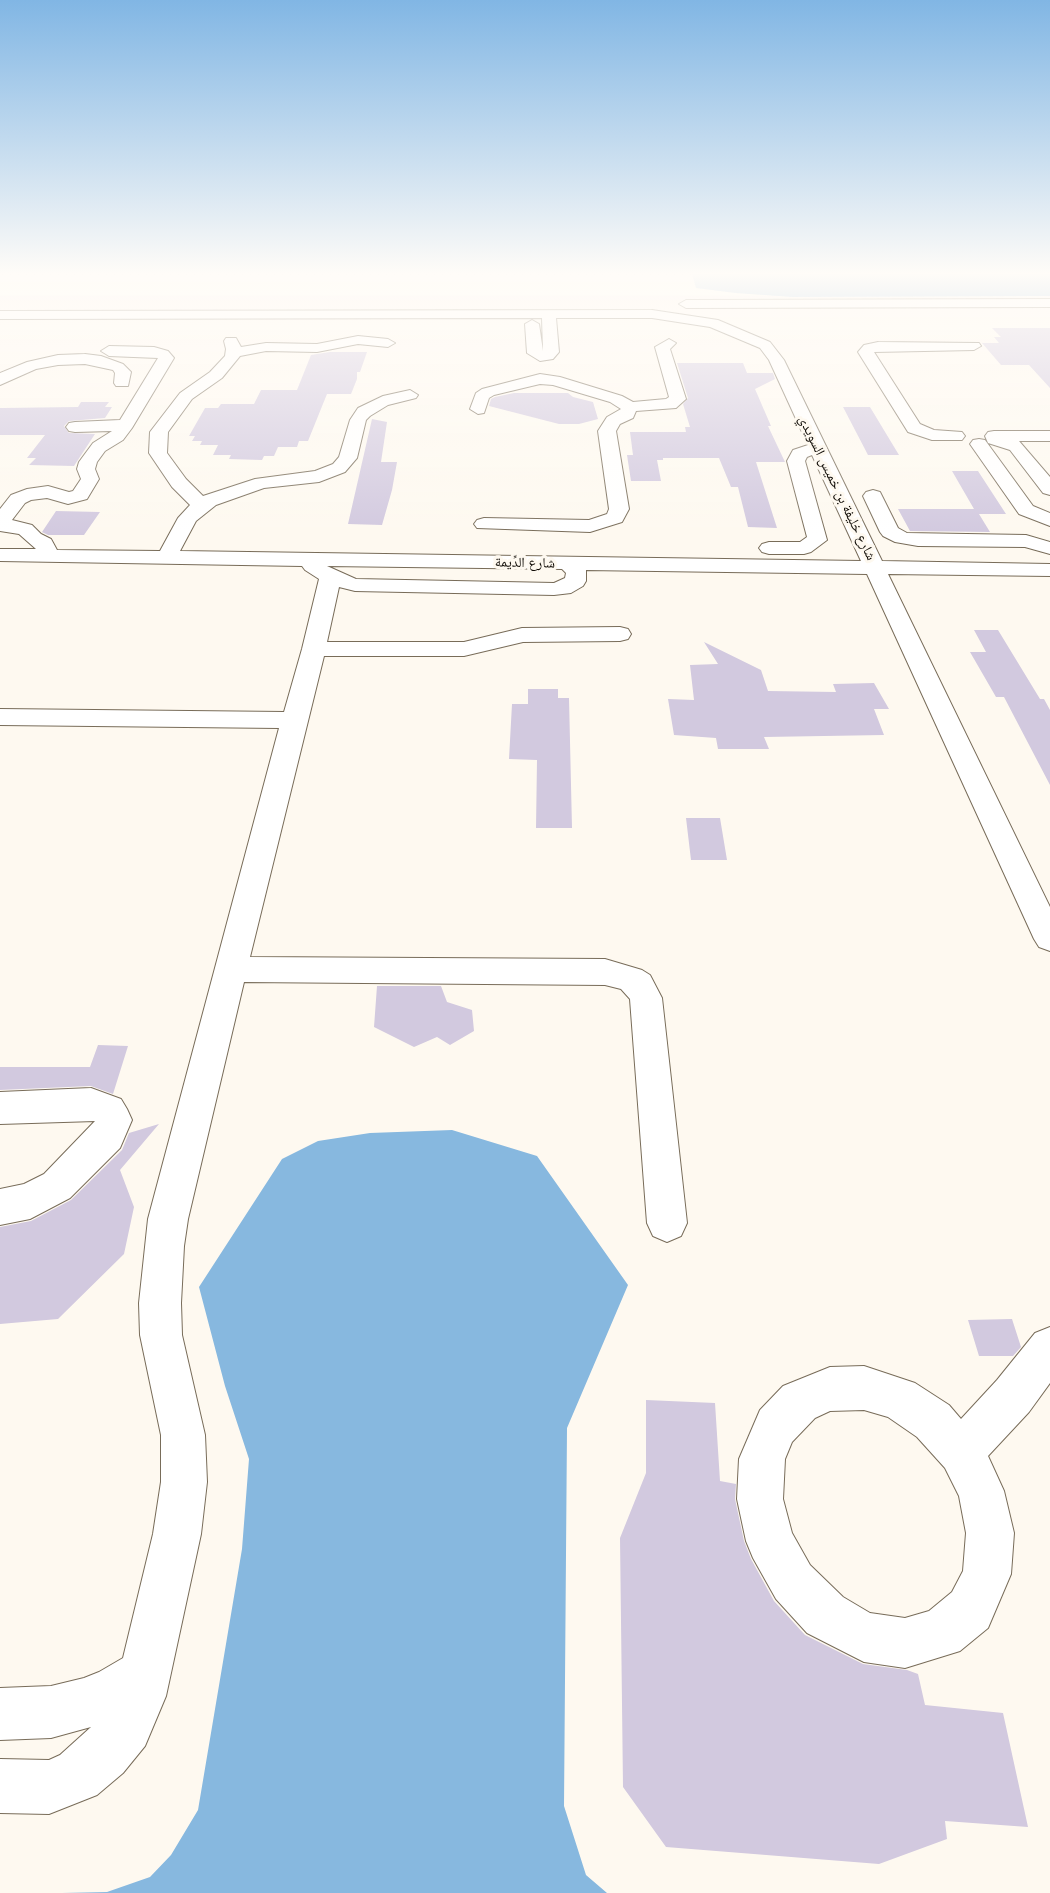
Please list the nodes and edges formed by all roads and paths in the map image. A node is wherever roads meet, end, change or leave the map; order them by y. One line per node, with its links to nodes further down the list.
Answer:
1 (69, 359): 10 (street)
2 (109, 359): 11 (street)
3 (164, 359): 15 (street)
4 (225, 359): 22 (street)
5 (543, 359): 9 (street)
6 (666, 359): 13 (street)
7 (775, 359): 19 (street, شارع خليفة بن خميس السويدي)
8 (871, 359): 18 (street)
9 (545, 379): 13 (street); 14 (street)
10 (0, 380)
11 (122, 382)
12 (410, 395): 22 (street)
13 (630, 407): 24 (street)
14 (478, 409)
15 (126, 424): 16 (street); 27 (street)
16 (75, 427)
17 (1050, 436): 18 (street)
18 (989, 440): 20 (street); 23 (street)
19 (817, 448): 30 (street); 32 (street, شارع خليفة بن خميس السويدي)
20 (1050, 489)
21 (873, 496): 25 (street)
22 (202, 506): 28 (street)
23 (1050, 520)
24 (484, 524)
25 (1050, 548)
26 (0, 555): 27 (street, شارع الدِّيمة)
27 (46, 556): 28 (street, شارع الدِّيمة)
28 (166, 558): 31 (street, شارع الدِّيمة)
29 (568, 564): 30 (street, شارع الدِّيمة); 31 (street, شارع الدِّيمة); 31 (street)
30 (692, 566): 32 (street, شارع الدِّيمة)
31 (315, 568): 35 (street)
32 (875, 568): 33 (street, شارع الدِّيمة); 38 (street, شارع خليفة بن خميس السويدي)
33 (1050, 570)
34 (620, 634): 35 (street)
35 (314, 649): 37 (street)
36 (0, 717): 37 (street)
37 (294, 720): 39 (street)
38 (1050, 939)
39 (233, 969): 42 (street); 45 (street)
40 (0, 1108): 41 (street)
41 (0, 1207)
42 (667, 1223)
43 (1050, 1348): 44 (street)
44 (961, 1452): 44 (street)
45 (146, 1672): 46 (street); 47 (street)
46 (0, 1714)
47 (0, 1786)

